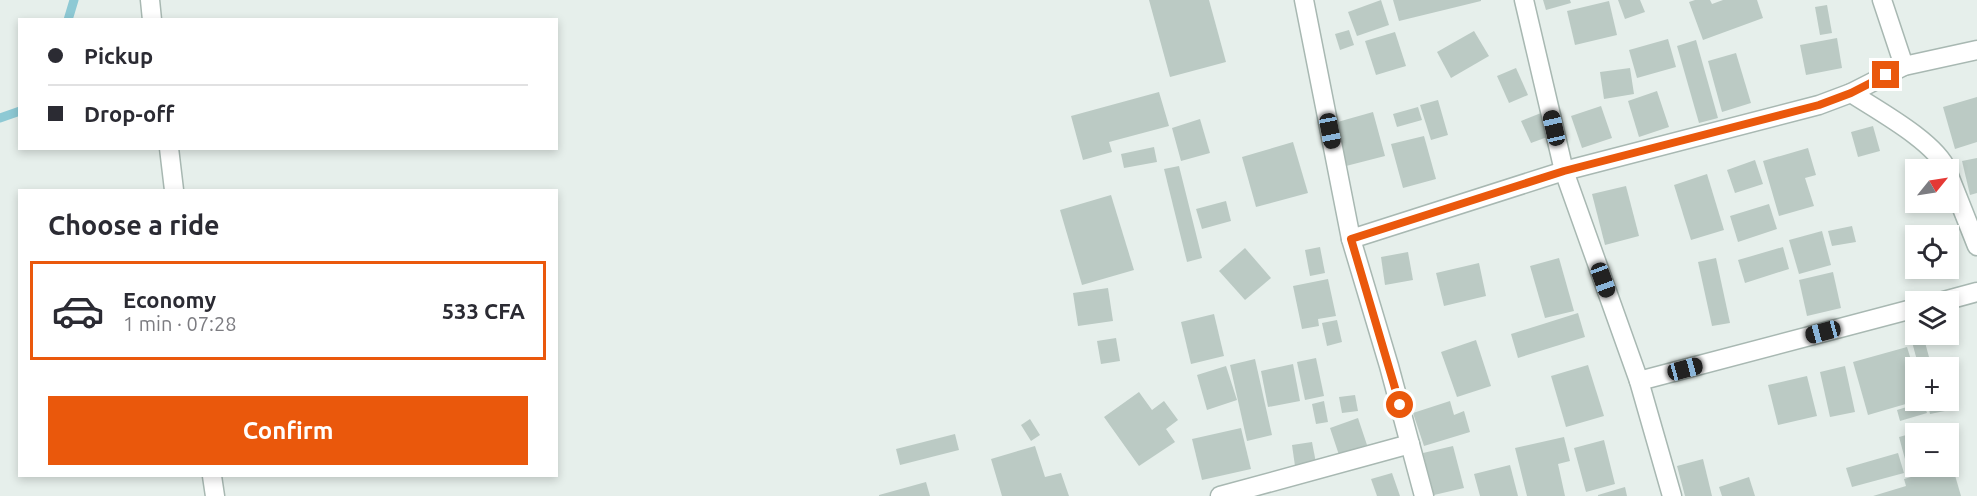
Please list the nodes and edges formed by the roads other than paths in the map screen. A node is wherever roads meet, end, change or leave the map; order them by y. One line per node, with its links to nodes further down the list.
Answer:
1 (150, 0): 5 (street)
2 (1304, 0): 14 (street)
3 (1524, 0): 11 (street)
4 (1882, 0): 7 (street)
5 (152, 18)
6 (1977, 50): 7 (street)
7 (1904, 66): 8 (street)
8 (1851, 93): 10 (street); 11 (street)
9 (169, 150): 12 (street)
10 (1942, 159)
11 (1564, 171): 14 (street); 19 (street)
12 (174, 189)
13 (1959, 199): 15 (street)
14 (1351, 239): 20 (street)
15 (1977, 246)
16 (1977, 292): 17 (street)
17 (1959, 297)
18 (1905, 311): 19 (street)
19 (1639, 381): 25 (street)
20 (1410, 444): 23 (street); 24 (street)
21 (212, 477): 22 (street)
22 (215, 496)
23 (1220, 496)
24 (1424, 496)
25 (1672, 496)

